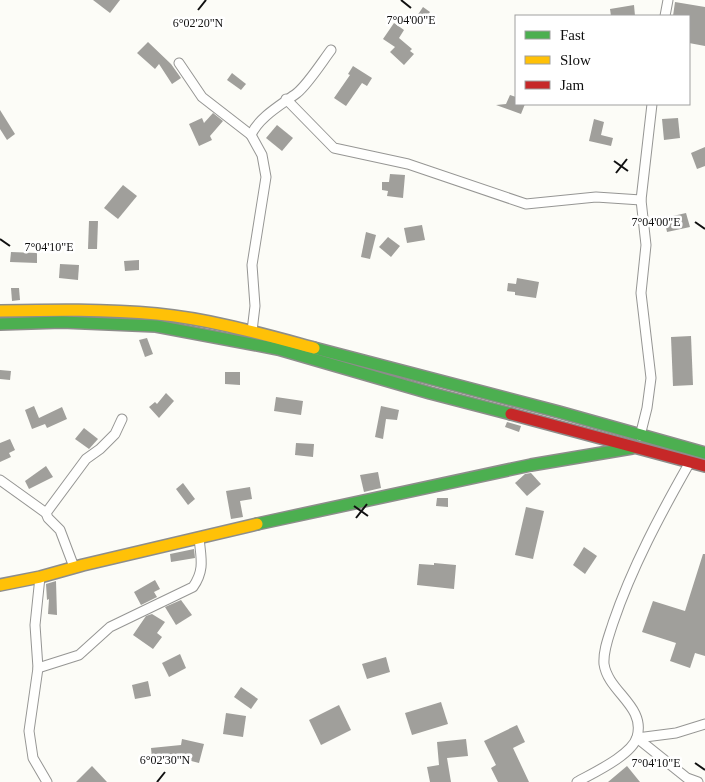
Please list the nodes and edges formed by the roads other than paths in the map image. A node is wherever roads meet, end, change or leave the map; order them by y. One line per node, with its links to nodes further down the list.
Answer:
1 (668, 0): 2 (street)
2 (665, 15)
3 (331, 50): 5 (street)
4 (179, 63): 7 (street)
5 (286, 99): 7 (street); 8 (street)
6 (652, 105): 8 (street)
7 (251, 135): 11 (street)
8 (641, 200): 15 (street)
9 (0, 312): 11 (main road)
10 (0, 324): 13 (main road)
11 (252, 331): 12 (main road)
12 (521, 402): 13 (main road); 15 (main road)
13 (518, 416): 15 (main road)
14 (122, 419): 20 (street)
15 (638, 442): 16 (main road); 17 (main road); 21 (main road)
16 (705, 453)
17 (690, 462): 18 (main road); 27 (street)
18 (705, 466)
19 (0, 480): 20 (street)
20 (46, 513): 22 (street)
21 (199, 538): 22 (main road); 25 (street)
22 (74, 567): 23 (main road)
23 (40, 577): 24 (main road); 25 (street)
24 (0, 585)
25 (38, 668): 28 (street)
26 (705, 724): 27 (street)
27 (637, 738): 29 (street); 30 (street)
28 (46, 782)
29 (577, 782)
30 (698, 782)

